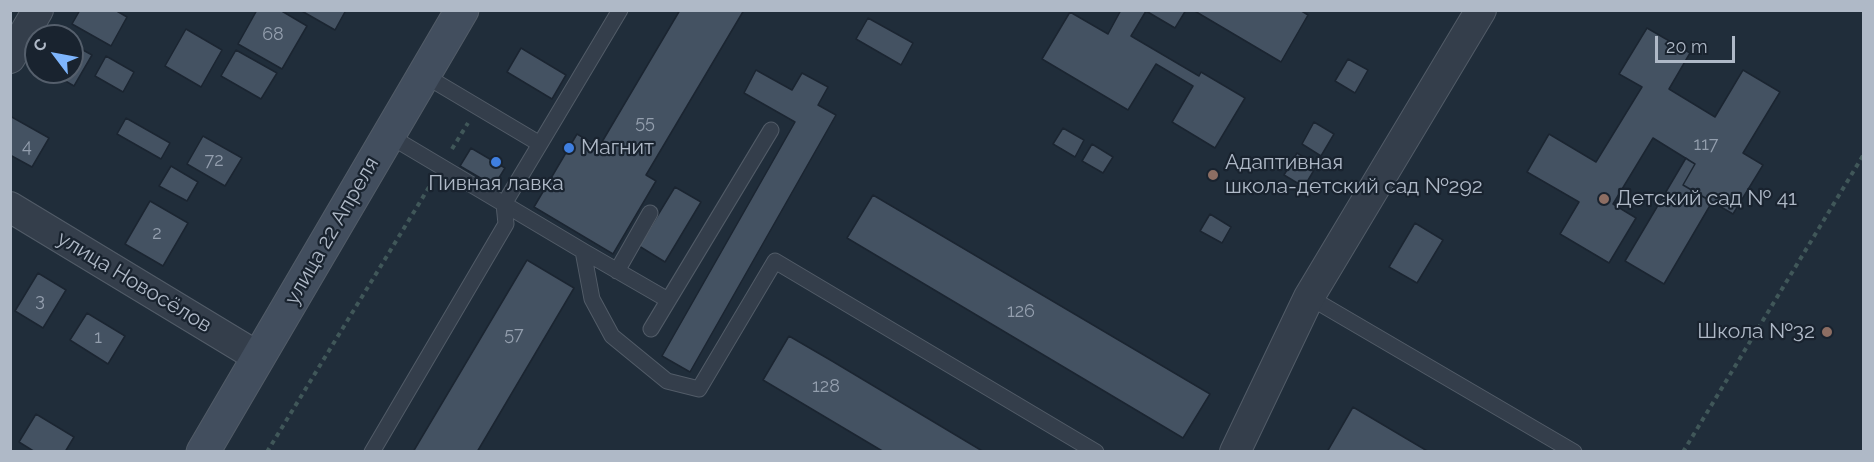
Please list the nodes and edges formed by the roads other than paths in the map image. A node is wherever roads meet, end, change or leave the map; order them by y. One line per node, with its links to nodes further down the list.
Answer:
1 (38, 10): 5 (street)
2 (462, 10): 6 (main road, улица 22 Апреля)
3 (620, 10): 9 (lane)
4 (1481, 10): 15 (street)
5 (10, 58)
6 (424, 75): 8 (main road, улица 22 Апреля); 9 (lane)
7 (771, 130): 16 (lane)
8 (388, 135): 10 (lane); 18 (main road, улица 22 Апреля)
9 (540, 144): 10 (lane)
10 (504, 204): 13 (lane); 21 (lane)
11 (10, 207): 18 (street, улица Новосёлов)
12 (650, 213): 14 (lane)
13 (583, 251): 14 (lane); 22 (lane)
14 (617, 271): 16 (lane)
15 (1309, 297): 19 (street); 23 (lane)
16 (669, 300): 17 (lane)
17 (651, 329)
18 (258, 357): 20 (main road, улица 22 Апреля)
19 (1242, 449)
20 (203, 452)
21 (372, 452)
22 (1096, 452)
23 (1574, 452)

